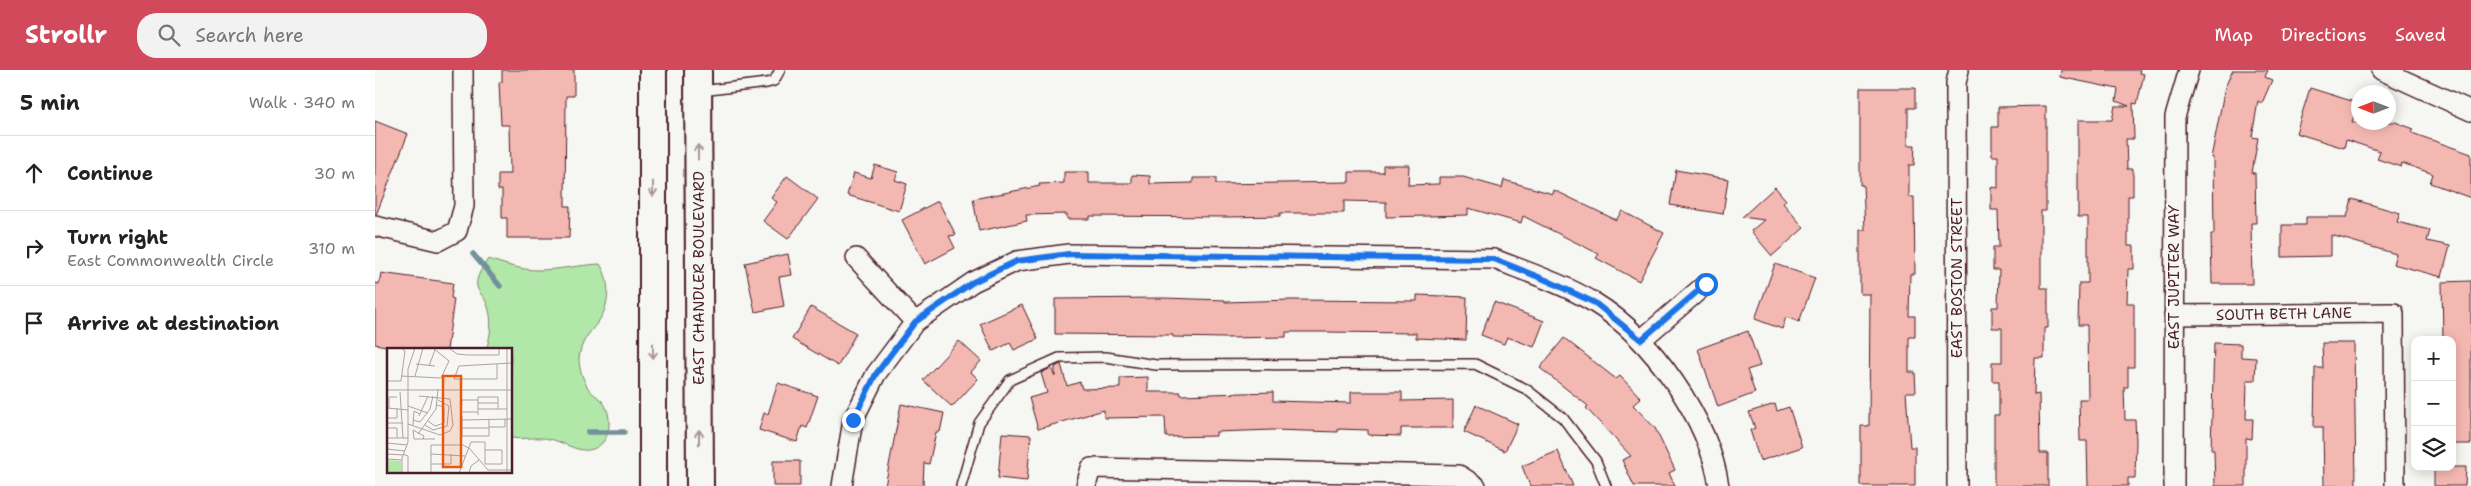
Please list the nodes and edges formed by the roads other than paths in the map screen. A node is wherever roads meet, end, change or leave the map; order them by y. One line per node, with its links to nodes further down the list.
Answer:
1 (463, 70): 9 (street)
2 (653, 70): 16 (main road, one-way to 16)
3 (780, 70): 7 (lane)
4 (1959, 70): 24 (street, EAST BOSTON STREET)
5 (2189, 70): 12 (street, EAST JUPITER WAY)
6 (2381, 70): 8 (street)
7 (698, 81): 17 (main road, EAST CHANDLER BOULEVARD, one-way to 7)
8 (2471, 111)
9 (375, 226)
10 (856, 258): 13 (street)
11 (1706, 284): 14 (street)
12 (2174, 315): 25 (street, EAST JUPITER WAY); 26 (street, SOUTH BETH LANE)
13 (915, 322): 14 (street); 18 (street)
14 (1641, 340): 23 (street)
15 (1390, 480): 20 (street); 21 (street)
16 (653, 486)
17 (699, 486)
18 (842, 486)
19 (961, 486): 22 (lane)
20 (1086, 486)
21 (1476, 486)
22 (1606, 486)
23 (1719, 486)
24 (1957, 486)
25 (2173, 486)
26 (2395, 486)

